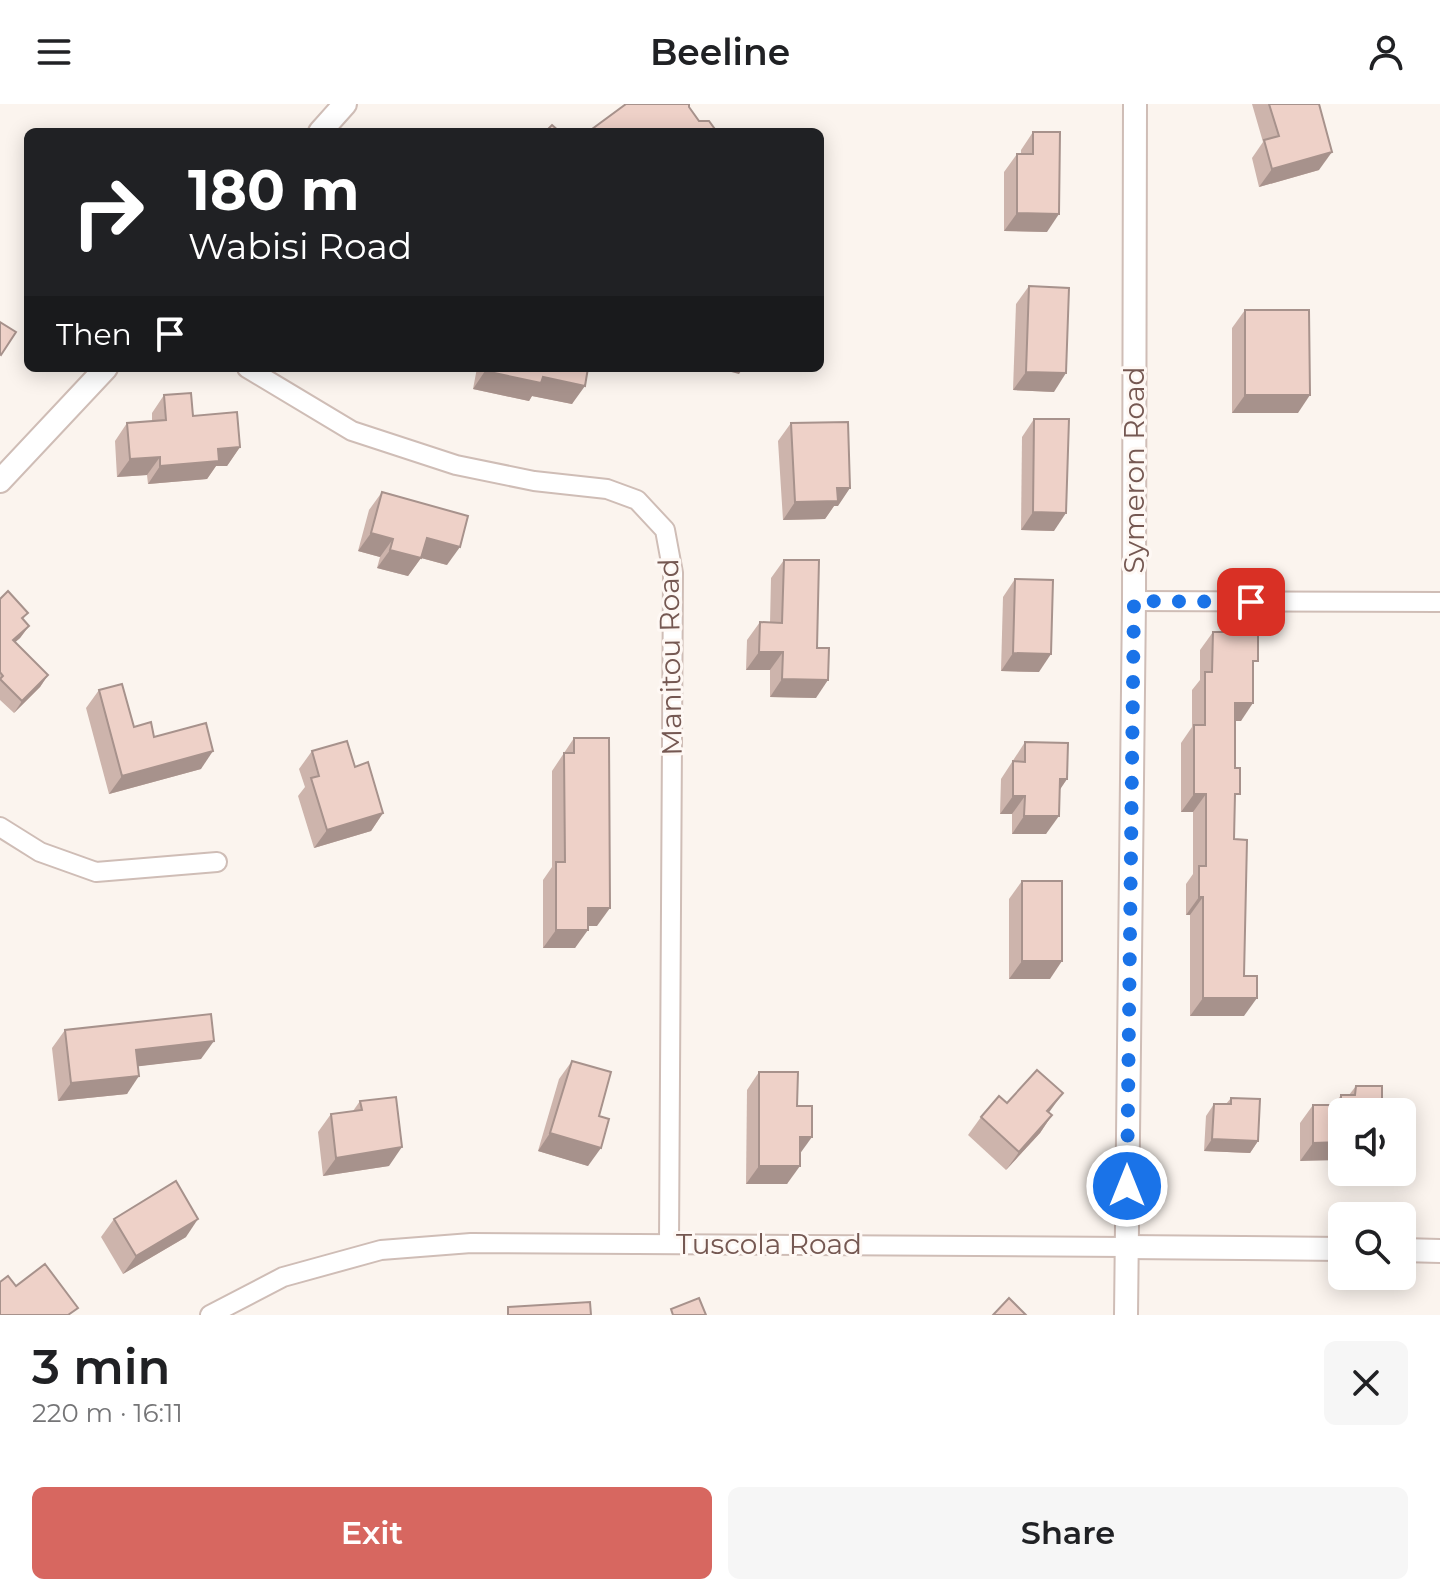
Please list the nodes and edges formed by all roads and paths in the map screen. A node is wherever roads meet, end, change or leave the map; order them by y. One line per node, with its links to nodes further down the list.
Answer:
1 (345, 104): 3 (street)
2 (1135, 104): 7 (street, Symeron Road)
3 (324, 128)
4 (102, 372): 6 (street)
5 (254, 372): 11 (street, Manitou Road)
6 (0, 481)
7 (1134, 601): 8 (street); 12 (street, Symeron Road)
8 (1440, 602)
9 (0, 827): 10 (street)
10 (217, 862)
11 (669, 1243): 12 (street, Tuscola Road); 16 (street, Tuscola Road)
12 (1126, 1247): 13 (street, Tuscola Road); 17 (street, Symeron Road)
13 (1328, 1249)
14 (1416, 1250): 15 (street)
15 (1440, 1251)
16 (210, 1315)
17 (1126, 1315)

